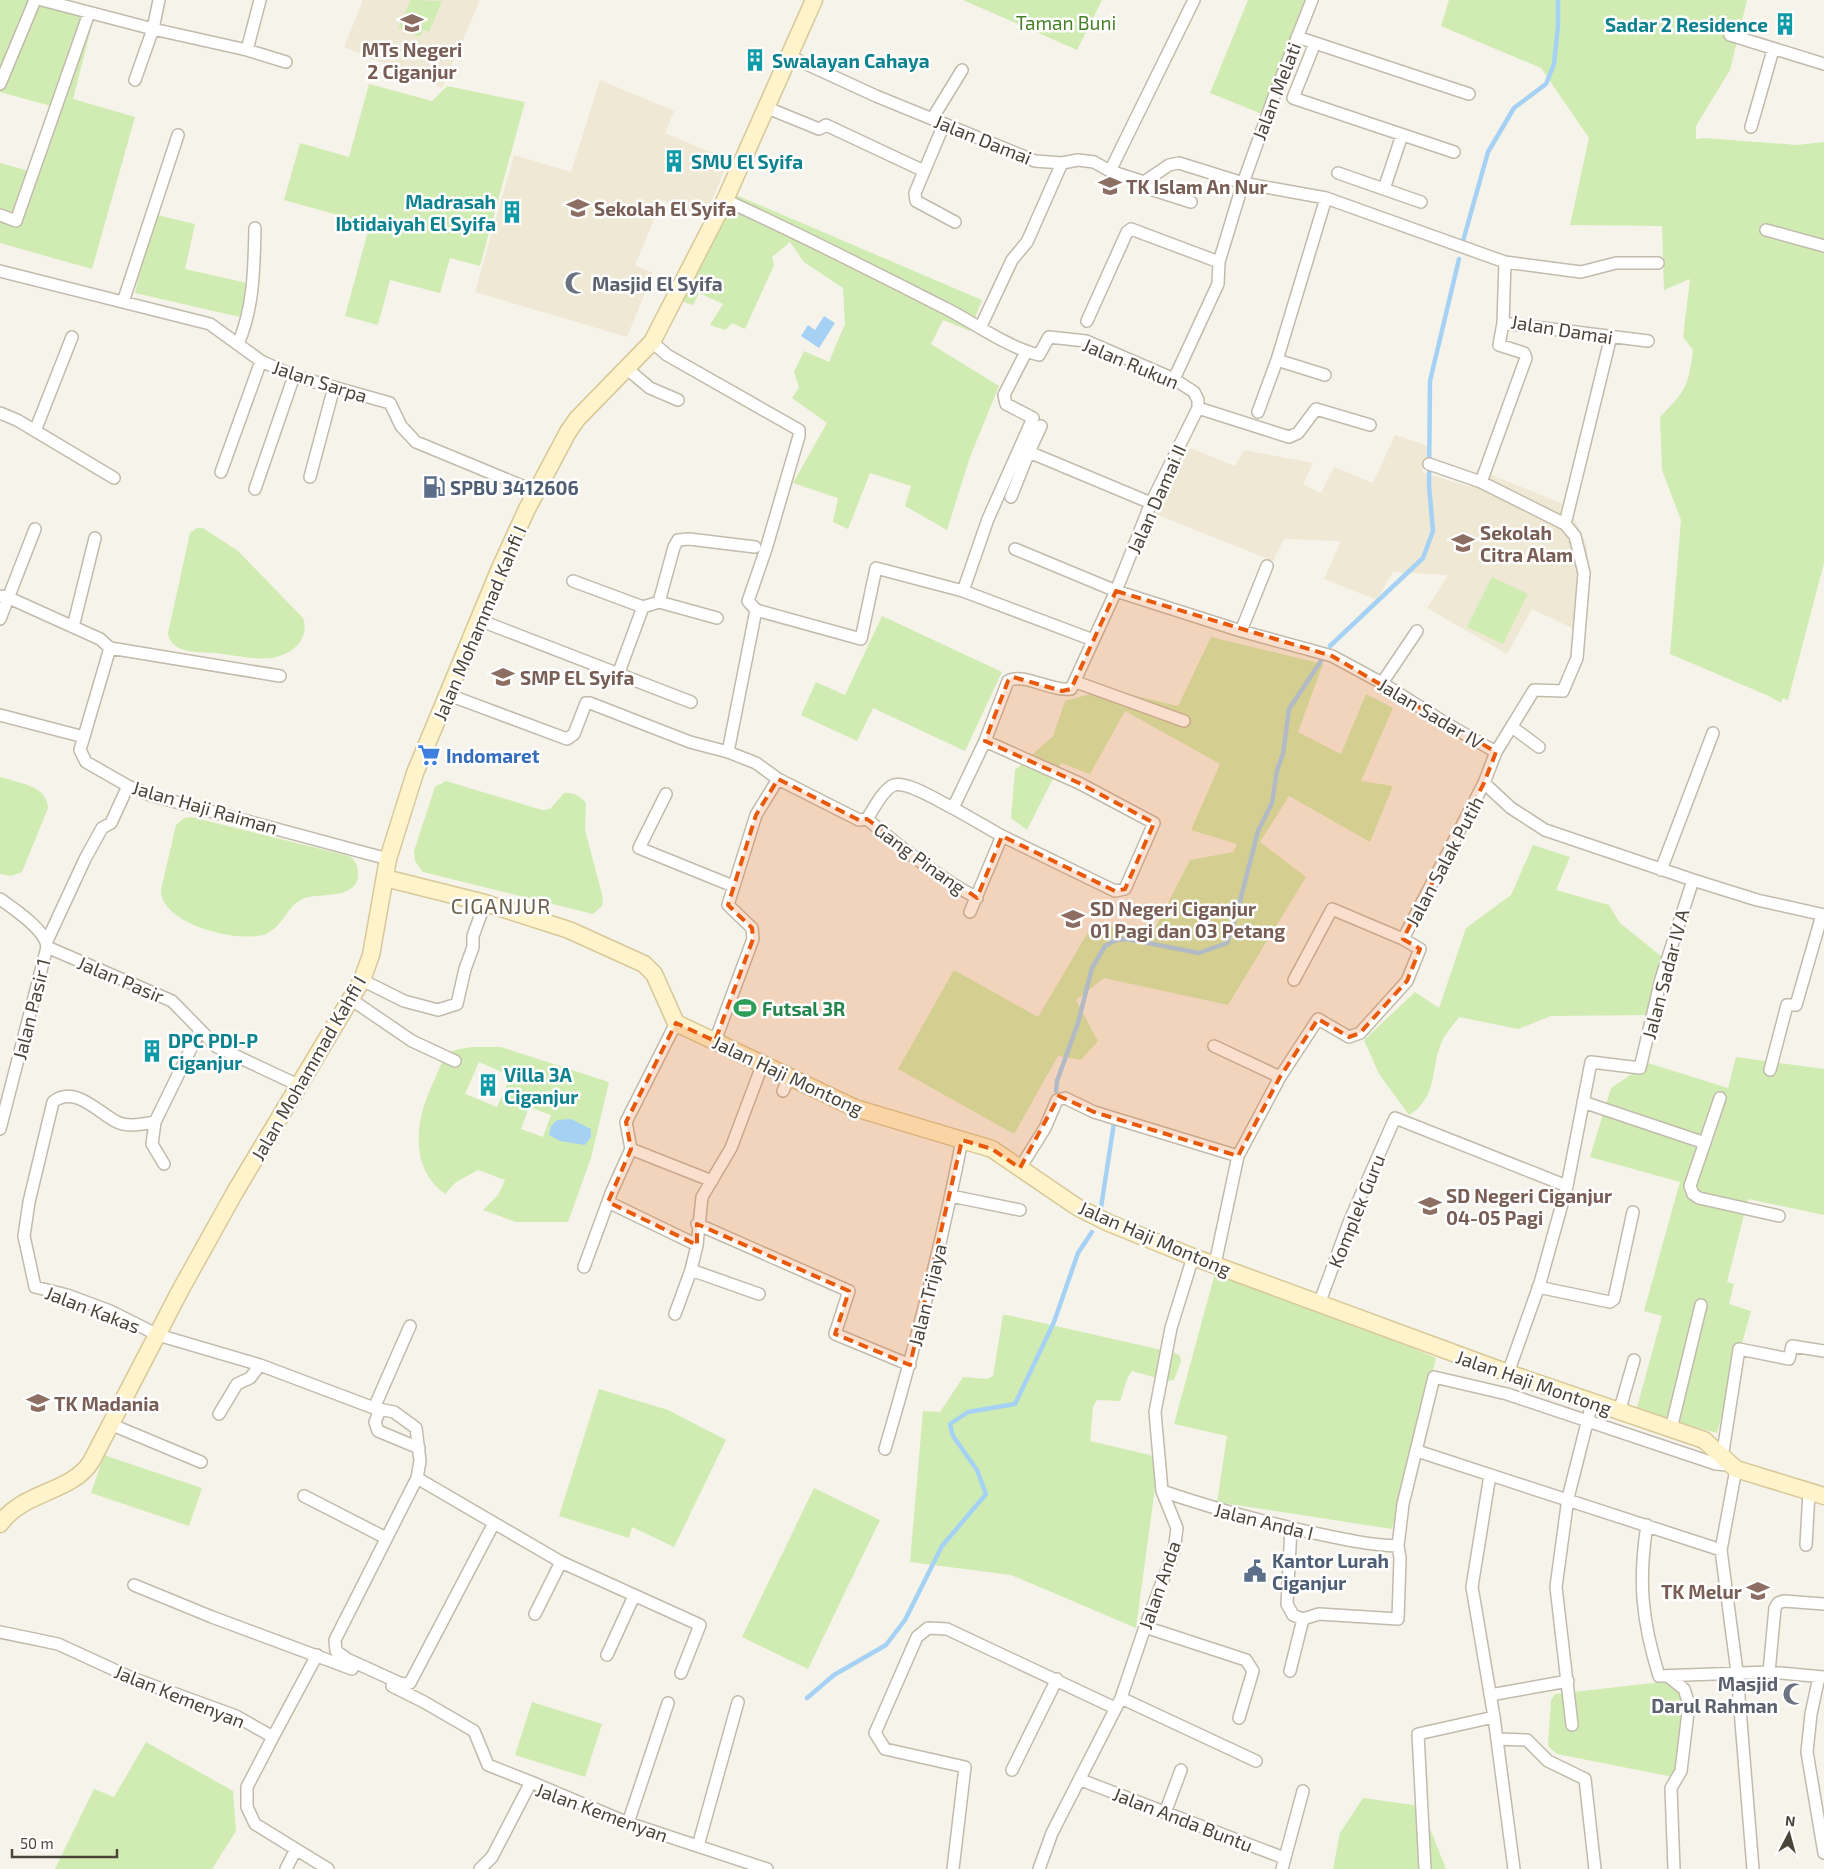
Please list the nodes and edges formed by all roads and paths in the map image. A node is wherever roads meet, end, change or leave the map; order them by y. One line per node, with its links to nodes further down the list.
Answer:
1 (35, 0): 20 (street)
2 (42, 0): 8 (street)
3 (159, 0): 9 (street)
4 (260, 0): 13 (street)
5 (814, 0): 15 (main road, Jalan Mohammad Kahfi I)
6 (1194, 0): 30 (street)
7 (1312, 0): 11 (street, Jalan Melati)
8 (89, 13): 9 (street); 40 (street)
9 (153, 29): 13 (street); 19 (street)
10 (1730, 36): 14 (street)
11 (1297, 37): 12 (street); 34 (street, Jalan Melati)
12 (1315, 43): 21 (street); 27 (street)
13 (247, 50): 16 (street)
14 (1773, 50): 17 (street); 25 (street)
15 (789, 56): 22 (main road, Jalan Mohammad Kahfi I); 23 (street, Jalan Damai)
16 (286, 62)
17 (1824, 64)
18 (962, 70): 23 (street)
19 (135, 80)
20 (0, 84)
21 (1469, 94)
22 (766, 107): 31 (street); 37 (main road, Jalan Mohammad Kahfi I)
23 (932, 119): 24 (street, Jalan Damai)
24 (944, 124): 29 (street, Jalan Damai); 31 (street)
25 (1751, 127)
26 (178, 135): 49 (street)
27 (1402, 135): 28 (street); 35 (street)
28 (1454, 152)
29 (1062, 163): 30 (street, Jalan Damai); 52 (street)
30 (1110, 171): 33 (street, Jalan Damai)
31 (924, 172): 41 (street)
32 (1338, 173): 35 (street)
33 (1144, 182): 34 (street); 38 (street, Jalan Damai)
34 (1242, 183): 36 (street); 45 (street)
35 (1384, 189): 39 (street)
36 (1326, 198): 46 (street); 59 (street)
37 (725, 200): 52 (street); 56 (main road, Jalan Mohammad Kahfi I)
38 (1191, 202)
39 (1421, 202)
40 (0, 216)
41 (955, 222)
42 (255, 228): 57 (street)
43 (1766, 230): 44 (street)
44 (1824, 246)
45 (1219, 262): 50 (street); 64 (street)
46 (1506, 262): 47 (street); 51 (street, Jalan Damai)
47 (1658, 263)
48 (0, 271): 49 (street, Jalan Sarpa)
49 (123, 302): 57 (street, Jalan Sarpa)
50 (1087, 321)
51 (1503, 323): 53 (street, Jalan Damai); 78 (street)
52 (980, 326): 58 (street)
53 (1611, 336): 55 (street, Jalan Damai); 83 (street)
54 (72, 337): 72 (street)
55 (1648, 341)
56 (652, 342): 61 (main road, Jalan Mohammad Kahfi I); 95 (street)
57 (238, 344): 60 (street, Jalan Sarpa)
58 (1026, 352): 64 (street, Jalan Rukun); 90 (street)
59 (1277, 360): 62 (street); 68 (street)
60 (261, 362): 63 (street, Jalan Sarpa); 75 (street)
61 (626, 368): 66 (street); 80 (main road, Jalan Mohammad Kahfi I)
62 (1325, 375)
63 (294, 376): 65 (street, Jalan Sarpa); 79 (street)
64 (1174, 379): 67 (street, Jalan Rukun)
65 (334, 387): 77 (street); 80 (street, Jalan Sarpa)
66 (678, 400)
67 (1198, 408): 70 (street); 82 (street, Jalan Damai II)
68 (1258, 412)
69 (0, 413): 72 (street)
70 (1370, 425)
71 (1041, 426): 73 (street)
72 (35, 431): 76 (street)
73 (1029, 452): 81 (street); 82 (street)
74 (1429, 464): 78 (street)
75 (221, 472)
76 (114, 478)
77 (310, 478)
78 (1481, 482): 83 (street)
79 (255, 489)
80 (537, 492): 98 (main road, Jalan Mohammad Kahfi I)
81 (1011, 497)
82 (1151, 503): 91 (street, Jalan Damai II)
83 (1565, 524): 112 (street)
84 (35, 529): 92 (street)
85 (95, 538): 99 (street)
86 (755, 547): 93 (street)
87 (1015, 549): 91 (street, Jalan Sadar IV)
88 (1267, 566): 100 (street)
89 (573, 581): 94 (street)
90 (963, 591): 95 (street); 102 (street)
91 (1116, 591): 100 (street, Jalan Sadar IV); 102 (street)
92 (4, 596): 97 (street); 99 (street)
93 (659, 602): 94 (street); 96 (street)
94 (643, 608): 104 (street)
95 (756, 610): 117 (street)
96 (717, 618)
97 (0, 619)
98 (479, 620): 104 (street); 108 (main road, Jalan Mohammad Kahfi I)
99 (73, 627): 103 (street)
100 (1241, 631): 107 (street, Jalan Sadar IV)
101 (1417, 631): 107 (street)
102 (1093, 640): 106 (street)
103 (110, 648): 105 (street); 114 (street, Jalan Haji Raiman)
104 (619, 672): 109 (street)
105 (280, 676)
106 (1076, 682): 111 (street); 115 (street)
107 (1382, 683): 118 (street, Jalan Sadar IV)
108 (448, 695): 117 (street); 126 (main road, Jalan Mohammad Kahfi I)
109 (691, 702)
110 (0, 714): 114 (street)
111 (1184, 721)
112 (1512, 727): 116 (street); 118 (street)
113 (1713, 733): 127 (street)
114 (84, 737): 121 (street, Jalan Haji Raiman)
115 (985, 740): 123 (street); 125 (street, Gang Pinang)
116 (1539, 747)
117 (728, 752): 119 (street)
118 (1496, 752): 120 (street, Jalan Sadar IV)
119 (778, 779): 124 (street); 130 (street)
120 (1484, 784): 127 (street); 136 (street, Jalan Salak Putih)
121 (128, 786): 126 (street, Jalan Haji Raiman); 137 (street, Jalan Pasir 1)
122 (666, 794): 130 (street)
123 (953, 808): 124 (street, Gang Pinang); 125 (street, Gang Pinang)
124 (867, 819): 131 (street, Gang Pinang)
125 (1002, 836): 131 (street)
126 (388, 859): 128 (main road, Jalan Mohammad Kahfi I)
127 (1661, 870): 129 (street)
128 (385, 878): 133 (main road); 138 (main road, Jalan Mohammad Kahfi I)
129 (1693, 880): 135 (street); 155 (street, Jalan Sadar IV A)
130 (733, 886): 143 (street)
131 (977, 898): 134 (street)
132 (0, 899): 137 (street, Jalan Pasir)
133 (485, 903): 138 (street); 141 (main road)
134 (970, 912)
135 (1823, 915): 147 (street)
136 (1403, 939): 139 (street, Jalan Salak Putih); 149 (street, Jalan Salak Putih)
137 (47, 944): 142 (street, Jalan Pasir); 151 (street, Jalan Pasir 1)
138 (362, 980): 140 (main road, Jalan Mohammad Kahfi I)
139 (1294, 980)
140 (352, 1000): 145 (street); 152 (main road, Jalan Mohammad Kahfi I)
141 (676, 1023): 143 (main road, Jalan Haji Montong); 160 (street)
142 (200, 1032): 152 (street, Jalan Pasir); 156 (street)
143 (715, 1041): 146 (main road, Jalan Haji Montong)
144 (1214, 1046): 149 (street)
145 (455, 1061)
146 (763, 1063): 148 (main road, Jalan Haji Montong); 164 (street)
147 (1770, 1070)
148 (790, 1075): 153 (street); 158 (main road, Jalan Haji Montong)
149 (1280, 1077): 161 (street, Jalan Salak Putih)
150 (0, 1082): 151 (street)
151 (13, 1082): 157 (street, Jalan Pasir 1)
152 (298, 1085): 183 (main road, Jalan Mohammad Kahfi I)
153 (783, 1091)
154 (1720, 1098): 159 (street)
155 (1583, 1102): 159 (street); 165 (street)
156 (155, 1122): 162 (street); 183 (street, Jalan Kakas)
157 (0, 1130)
158 (962, 1140): 163 (main road, Jalan Haji Montong); 166 (street, Jalan Trijaya)
159 (1704, 1143): 170 (street)
160 (631, 1149): 164 (street); 167 (street)
161 (1238, 1156): 163 (street); 174 (street, Jalan Salak Putih)
162 (164, 1164)
163 (1020, 1168): 173 (main road, Jalan Haji Montong)
164 (712, 1180): 171 (street)
165 (1567, 1186): 177 (street); 179 (street, Komplek Guru)
166 (951, 1196): 168 (street); 187 (street, Jalan Trijaya)
167 (608, 1202): 172 (street); 175 (street)
168 (1020, 1210)
169 (1633, 1212): 177 (street)
170 (1779, 1216)
171 (698, 1224): 172 (street); 187 (street)
172 (697, 1245): 176 (street)
173 (1193, 1257): 174 (main road, Jalan Haji Montong); 203 (street, Jalan Anda)
174 (1215, 1264): 179 (main road, Jalan Haji Montong)
175 (584, 1267)
176 (690, 1270): 178 (street); 181 (street)
177 (1538, 1287): 188 (street)
178 (759, 1294)
179 (1320, 1304): 188 (main road, Jalan Haji Montong)
180 (1701, 1305): 195 (street)
181 (674, 1314)
182 (410, 1326): 191 (street)
183 (158, 1335): 186 (street, Jalan Kakas); 194 (main road, Jalan Mohammad Kahfi I)
184 (1824, 1351): 200 (street)
185 (1634, 1360): 190 (street)
186 (260, 1365): 191 (street, Jalan Kakas); 192 (street)
187 (910, 1365): 197 (street, Jalan Trijaya)
188 (1508, 1373): 189 (main road, Jalan Haji Montong)
189 (1592, 1402): 190 (main road, Jalan Haji Montong); 193 (street)
190 (1619, 1412): 195 (main road, Jalan Haji Montong)
191 (376, 1413): 196 (street, Jalan Kakas); 196 (street, Jalan Kakas)
192 (219, 1414)
193 (1587, 1422): 198 (street); 200 (street); 206 (street)
194 (110, 1424): 199 (street); 208 (main road, Jalan Mohammad Kahfi I)
195 (1671, 1429): 200 (main road, Jalan Haji Montong)
196 (419, 1448): 202 (street, Jalan Kakas)
197 (885, 1449)
198 (1417, 1451): 201 (street); 213 (street)
199 (201, 1462)
200 (1729, 1464): 204 (main road, Jalan Haji Montong); 214 (street)
201 (1490, 1475): 206 (street); 233 (street)
202 (417, 1478): 207 (street); 211 (street, Jalan Kakas)
203 (1162, 1491): 210 (street, Jalan Anda I); 221 (street, Jalan Anda)
204 (1817, 1494): 212 (street)
205 (304, 1496): 211 (street)
206 (1568, 1498): 209 (street); 232 (street)
207 (494, 1523): 211 (street, Jalan Kakas); 215 (street)
208 (0, 1524)
209 (1647, 1526): 214 (street); 229 (street)
210 (1291, 1528): 213 (street, Jalan Anda I); 220 (street)
211 (386, 1538)
212 (1806, 1545)
213 (1398, 1546): 220 (street)
214 (1722, 1550): 226 (street)
215 (561, 1562): 217 (street); 219 (street)
216 (134, 1585): 223 (street)
217 (634, 1596): 224 (street); 228 (street)
218 (1824, 1604): 227 (street)
219 (535, 1614)
220 (1303, 1619): 225 (street)
221 (1145, 1627): 236 (street, Jalan Anda); 238 (street)
222 (0, 1632): 240 (street, Jalan Kemenyan)
223 (317, 1655): 240 (street); 246 (street)
224 (607, 1655)
225 (1290, 1671)
226 (1737, 1672): 227 (street); 229 (street); 264 (street)
227 (1770, 1672): 230 (street)
228 (682, 1673)
229 (1669, 1677): 263 (street)
230 (1822, 1677): 252 (street)
231 (1057, 1679): 236 (street); 243 (street); 258 (street)
232 (1568, 1681): 233 (street); 239 (street)
233 (1490, 1695): 237 (street)
234 (738, 1702): 250 (street)
235 (668, 1703): 249 (street)
236 (1118, 1703): 242 (street); 245 (street, Jalan Anda)
237 (1494, 1717): 241 (street); 260 (street)
238 (1239, 1718)
239 (1572, 1725)
240 (273, 1737): 251 (street)
241 (1497, 1739): 261 (street); 262 (street)
242 (1256, 1761)
243 (1012, 1770)
244 (1181, 1770): 248 (street)
245 (1081, 1780): 248 (street, Jalan Anda Buntu); 259 (street, Jalan Anda)
246 (531, 1782): 249 (street, Jalan Kemenyan); 257 (street, Jalan Kemenyan)
247 (1303, 1791): 253 (street)
248 (1165, 1813): 253 (street, Jalan Anda Buntu)
249 (628, 1823): 250 (street, Jalan Kemenyan)
250 (698, 1846): 254 (street, Jalan Kemenyan)
251 (295, 1851): 255 (street); 256 (street)
252 (1824, 1853)
253 (1283, 1864)
254 (763, 1868)
255 (286, 1869)
256 (328, 1869)
257 (480, 1869)
258 (953, 1869)
259 (1039, 1869)
260 (1425, 1869)
261 (1514, 1869)
262 (1595, 1869)
263 (1674, 1869)
264 (1753, 1869)

